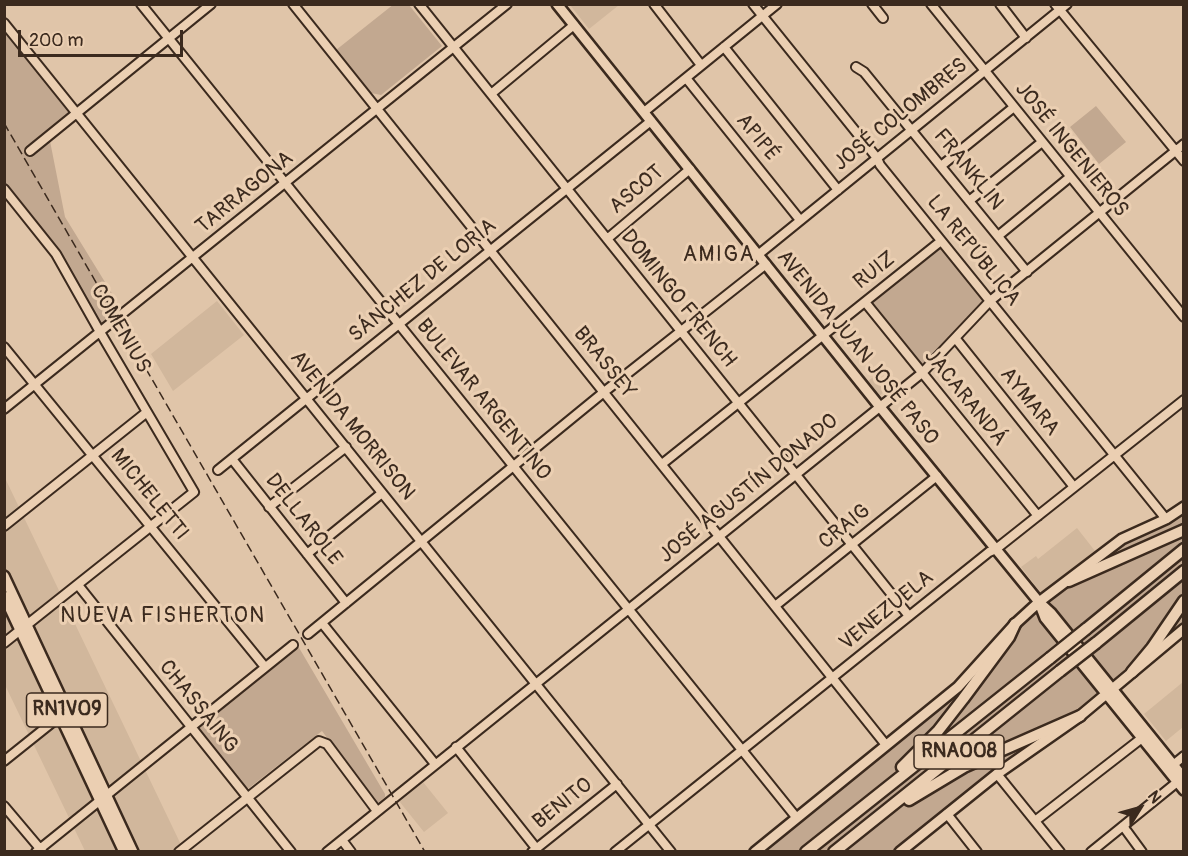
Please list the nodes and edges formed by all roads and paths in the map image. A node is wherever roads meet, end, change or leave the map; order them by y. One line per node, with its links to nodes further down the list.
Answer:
1 (141, 4): 20 (street, BULEVAR ARGENTINO)
2 (212, 4): 20 (street)
3 (293, 4): 29 (street, BRASSEY)
4 (419, 4): 22 (street, DOMINGO FRENCH)
5 (507, 4): 22 (street, TARRAGONA)
6 (557, 4): 18 (main road, AVENIDA JUAN JOSÉ PASO)
7 (654, 4): 23 (street)
8 (753, 4): 15 (street, LA REPÚBLICA)
9 (777, 4): 15 (street)
10 (872, 4): 16 (street)
11 (931, 4): 25 (street, JOSÉ INGENIEROS)
12 (1000, 4): 19 (street)
13 (1067, 4): 14 (street, JOSÉ COLOMBRES)
14 (1058, 7): 19 (street, JOSÉ COLOMBRES); 37 (street)
15 (763, 16): 21 (street); 38 (street, LA REPÚBLICA)
16 (883, 18)
17 (4, 23): 31 (street, AVENIDA MORRISON)
18 (574, 25): 27 (street); 30 (main road, AVENIDA JUAN JOSÉ PASO)
19 (1026, 38): 25 (street, JOSÉ COLOMBRES)
20 (169, 39): 31 (street); 43 (street, BULEVAR ARGENTINO)
21 (724, 47): 23 (street); 46 (street)
22 (454, 48): 27 (street, DOMINGO FRENCH); 29 (street, TARRAGONA)
23 (701, 65): 26 (street)
24 (856, 66): 33 (street, FRANKLIN)
25 (985, 71): 28 (street, JOSÉ INGENIEROS); 33 (street, JOSÉ COLOMBRES)
26 (686, 78): 30 (street); 49 (street, APIPÉ)
27 (491, 94): 45 (street, DOMINGO FRENCH)
28 (1014, 107): 34 (street, JOSÉ INGENIEROS); 40 (street)
29 (378, 109): 43 (street, TARRAGONA); 53 (street, BRASSEY)
30 (644, 112): 32 (main road, AVENIDA JUAN JOSÉ PASO)
31 (77, 114): 36 (street); 55 (street, AVENIDA MORRISON)
32 (651, 121): 41 (main road, AVENIDA JUAN JOSÉ PASO); 45 (street, SÁNCHEZ DE LORIA)
33 (912, 130): 38 (street, JOSÉ COLOMBRES); 40 (street, FRANKLIN)
34 (1042, 142): 42 (street, JOSÉ INGENIEROS); 47 (street)
35 (1184, 144): 37 (street, JOSÉ AGUSTÍN DONADO)
36 (30, 151)
37 (1175, 151): 39 (street); 48 (street, JOSÉ AGUSTÍN DONADO)
38 (877, 158): 46 (street, JOSÉ COLOMBRES); 52 (street, LA REPÚBLICA)
39 (1184, 161)
40 (941, 166): 47 (street, FRANKLIN)
41 (690, 169): 51 (street, ASCOT); 54 (main road, AVENIDA JUAN JOSÉ PASO)
42 (1070, 177): 48 (street, JOSÉ INGENIEROS); 50 (street)
43 (285, 183): 55 (street, TARRAGONA); 61 (street, BULEVAR ARGENTINO)
44 (4, 189): 63 (street, COMENIUS)
45 (567, 189): 51 (street, DOMINGO FRENCH); 53 (street, SÁNCHEZ DE LORIA)
46 (838, 190): 49 (street, JOSÉ COLOMBRES)
47 (969, 201): 50 (street, FRANKLIN)
48 (1100, 213): 57 (street, JOSÉ AGUSTÍN DONADO); 60 (street, JOSÉ INGENIEROS)
49 (800, 220): 54 (street, JOSÉ COLOMBRES)
50 (998, 236): 57 (street, FRANKLIN)
51 (607, 239): 62 (street, DOMINGO FRENCH)
52 (941, 241): 58 (street, LA REPÚBLICA); 59 (street, RUIZ)
53 (490, 250): 61 (street, SÁNCHEZ DE LORIA); 69 (street, BRASSEY)
54 (759, 254): 56 (main road, AVENIDA JUAN JOSÉ PASO)
55 (193, 257): 63 (street, TARRAGONA); 70 (street, AVENIDA MORRISON)
56 (766, 264): 62 (street); 64 (main road, AVENIDA JUAN JOSÉ PASO)
57 (1027, 272): 58 (street, JOSÉ AGUSTÍN DONADO)
58 (990, 301): 65 (street, JOSÉ AGUSTÍN DONADO); 78 (street, LA REPÚBLICA)
59 (865, 302): 64 (street, RUIZ); 67 (street, JACARANDÁ)
60 (1184, 317)
61 (399, 324): 70 (street, SÁNCHEZ DE LORIA); 81 (street, BULEVAR ARGENTINO)
62 (681, 331): 69 (street); 72 (street, DOMINGO FRENCH)
63 (100, 332): 68 (street, TARRAGONA); 75 (street, COMENIUS)
64 (822, 335): 72 (street, RUIZ); 73 (main road, AVENIDA JUAN JOSÉ PASO)
65 (956, 339): 67 (street, JOSÉ AGUSTÍN DONADO); 85 (street, AYMARA)
66 (4, 347): 68 (street, MICHELETTI)
67 (922, 373): 73 (street, JOSÉ AGUSTÍN DONADO); 89 (street, JACARANDÁ)
68 (35, 384): 74 (street, TARRAGONA); 77 (street, MICHELETTI)
69 (604, 392): 80 (street, BRASSEY); 81 (street)
70 (306, 398): 76 (street, AVENIDA MORRISON); 79 (street, SÁNCHEZ DE LORIA)
71 (1184, 400): 78 (street, VENEZUELA)
72 (738, 402): 80 (street, RUIZ); 83 (street, DOMINGO FRENCH)
73 (879, 407): 83 (street, JOSÉ AGUSTÍN DONADO); 84 (main road, AVENIDA JUAN JOSÉ PASO)
74 (4, 409)
75 (147, 412): 77 (street); 92 (street, COMENIUS)
76 (346, 447): 86 (street, AVENIDA MORRISON); 87 (street)
77 (92, 455): 91 (street); 92 (street, MICHELETTI)
78 (1114, 455): 85 (street, VENEZUELA); 90 (street, LA REPÚBLICA)
79 (232, 459): 82 (street, SÁNCHEZ DE LORIA); 87 (street, DELLAROLE)
80 (662, 464): 94 (street, BRASSEY)
81 (513, 466): 95 (street); 109 (street, BULEVAR ARGENTINO)
82 (218, 470)
83 (796, 474): 94 (street, JOSÉ AGUSTÍN DONADO); 96 (street, DOMINGO FRENCH)
84 (937, 476): 96 (street, CRAIG); 97 (main road, AVENIDA JUAN JOSÉ PASO)
85 (1074, 487): 89 (street, VENEZUELA)
86 (382, 493): 95 (street, AVENIDA MORRISON); 99 (street)
87 (269, 507): 99 (street, DELLAROLE)
88 (1184, 507): 90 (main road)
89 (1038, 516): 97 (street, VENEZUELA)
90 (1166, 519): 102 (main road)
91 (4, 526)
92 (151, 527): 103 (street); 118 (street, MICHELETTI)
93 (1184, 530): 102 (highway)
94 (719, 536): 108 (street, BRASSEY); 109 (street, JOSÉ AGUSTÍN DONADO)
95 (422, 541): 107 (street); 121 (street, AVENIDA MORRISON)
96 (851, 544): 108 (street, CRAIG); 110 (street, DOMINGO FRENCH)
97 (996, 549): 106 (main road, AVENIDA JUAN JOSÉ PASO); 110 (street, VENEZUELA)
98 (1184, 549): 138 (highway, RNA008, bridge)
99 (307, 554): 107 (street, DELLAROLE)
100 (1184, 571): 147 (highway, RNA008, bridge)
101 (4, 576): 113 (main road, RN1V09)
102 (1069, 581): 106 (main road)
103 (78, 585): 113 (street); 125 (street, CHASSAING)
104 (4, 596): 113 (main road, RN1V09)
105 (1184, 601): 119 (highway)
106 (1039, 602): 112 (main road); 122 (main road, AVENIDA JUAN JOSÉ PASO)
107 (346, 603): 111 (street)
108 (775, 606): 120 (street, BRASSEY)
109 (628, 609): 121 (street, JOSÉ AGUSTÍN DONADO); 129 (street, BULEVAR ARGENTINO)
110 (909, 616): 120 (street, VENEZUELA)
111 (322, 623): 115 (street); 132 (street)
112 (1015, 624): 127 (main road); 138 (highway)
113 (24, 628): 116 (street); 123 (main road, RN1V09)
114 (1184, 629): 119 (main road)
115 (308, 634)
116 (4, 643)
117 (293, 645): 118 (street)
118 (265, 667): 125 (street)
119 (1132, 672): 122 (main road)
120 (833, 678): 127 (street, BRASSEY); 129 (street, VENEZUELA)
121 (536, 683): 128 (street, JOSÉ AGUSTÍN DONADO); 136 (street, AVENIDA MORRISON)
122 (1109, 692): 124 (main road); 126 (main road, AVENIDA JUAN JOSÉ PASO); 133 (main road, AVENIDA JUAN JOSÉ PASO)
123 (64, 714): 131 (street); 137 (main road, RN1V09)
124 (1080, 716): 134 (main road); 147 (highway)
125 (190, 726): 137 (street); 139 (street, CHASSAING)
126 (1142, 738): 135 (main road, AVENIDA JUAN JOSÉ PASO); 144 (street)
127 (886, 745): 143 (main road)
128 (456, 747): 132 (street, JOSÉ AGUSTÍN DONADO); 149 (street)
129 (742, 750): 143 (street, BULEVAR ARGENTINO); 145 (street, VENEZUELA)
130 (1184, 756): 133 (street)
131 (4, 761)
132 (435, 764): 141 (street, JOSÉ AGUSTÍN DONADO)
133 (1173, 765): 135 (main road, AVENIDA JUAN JOSÉ PASO)
134 (997, 774): 142 (main road); 144 (street)
135 (1182, 782): 146 (street)
136 (617, 784): 145 (street, AVENIDA MORRISON); 149 (street, BENITO)
137 (103, 797): 150 (street); 152 (main road, RN1V09); 153 (main road, RN1V09)
138 (872, 797): 161 (highway, RNA008)
139 (247, 798): 141 (street); 154 (street); 155 (street, CHASSAING)
140 (4, 806): 150 (street)
141 (377, 811): 148 (street, JOSÉ AGUSTÍN DONADO)
142 (947, 814): 151 (main road); 163 (street)
143 (796, 817): 160 (main road)
144 (1035, 821): 164 (street)
145 (649, 824): 158 (street, VENEZUELA); 159 (street, AVENIDA MORRISON)
146 (1123, 826): 165 (street); 166 (street)
147 (858, 832): 162 (highway, RNA008)
148 (342, 840): 156 (street, JOSÉ AGUSTÍN DONADO); 157 (street)
149 (534, 850)
150 (39, 851)
151 (901, 851)
152 (124, 852)
153 (133, 852)
154 (179, 852)
155 (291, 852)
156 (327, 852)
157 (351, 852)
158 (615, 852)
159 (671, 852)
160 (755, 852)
161 (806, 852)
162 (834, 852)
163 (977, 852)
164 (1060, 852)
165 (1091, 852)
166 (1142, 852)

